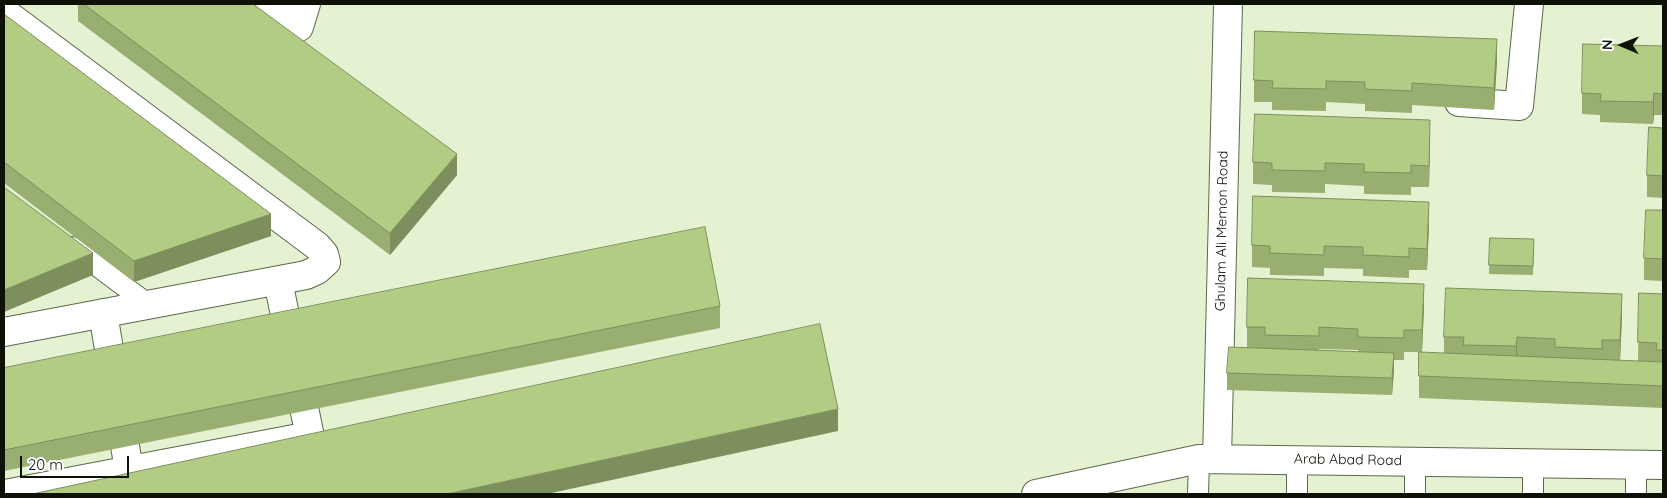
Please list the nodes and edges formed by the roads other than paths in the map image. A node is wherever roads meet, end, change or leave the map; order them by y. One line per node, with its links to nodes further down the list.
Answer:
1 (270, 4): 2 (street)
2 (306, 4)
3 (1228, 4): 13 (street, Ghulam Ali Memon Road)
4 (1529, 4): 6 (street)
5 (4, 12): 8 (street)
6 (1430, 101)
7 (57, 236): 9 (lane)
8 (278, 280): 9 (street); 12 (street)
9 (149, 304): 10 (street)
10 (103, 313): 11 (street); 19 (street)
11 (4, 332)
12 (309, 432): 19 (lane); 22 (street)
13 (1208, 459): 14 (street, Arab Abad Road); 23 (street, Arab Abad Road); 24 (lane)
14 (1297, 460): 15 (street, Arab Abad Road); 25 (lane)
15 (1415, 461): 16 (street, Arab Abad Road); 26 (lane)
16 (1533, 463): 17 (street, Arab Abad Road); 27 (lane)
17 (1636, 464): 18 (street, Arab Abad Road); 28 (lane)
18 (1663, 464)
19 (128, 466): 20 (lane); 21 (street)
20 (4, 490)
21 (134, 494)
22 (323, 494)
23 (1036, 494)
24 (1198, 494)
25 (1296, 494)
26 (1415, 494)
27 (1533, 494)
28 (1636, 494)

